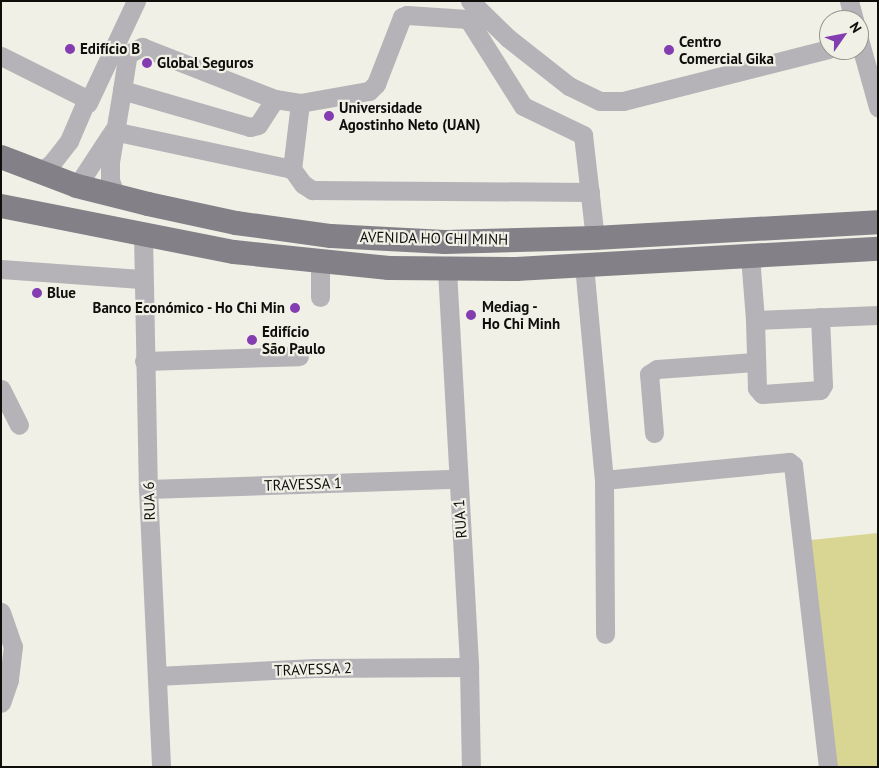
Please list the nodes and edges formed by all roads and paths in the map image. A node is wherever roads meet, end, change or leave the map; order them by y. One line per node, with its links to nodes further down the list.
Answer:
1 (136, 1): 8 (street)
2 (470, 1): 3 (street)
3 (819, 52)
4 (1, 56): 8 (street)
5 (865, 60): 10 (street)
6 (122, 90): 7 (street); 7 (street); 11 (street)
7 (276, 99): 9 (street)
8 (88, 103): 12 (street)
9 (300, 103): 14 (street); 17 (street)
10 (878, 107)
11 (113, 131): 14 (street); 16 (street); 18 (street)
12 (69, 141): 15 (street); 16 (street)
13 (1, 157): 15 (main road, AVENIDA HO CHI MINH)
14 (292, 169): 17 (street)
15 (39, 172): 16 (main road, AVENIDA HO CHI MINH)
16 (73, 184): 18 (main road, AVENIDA HO CHI MINH)
17 (590, 192): 22 (street)
18 (116, 196): 22 (main road, AVENIDA HO CHI MINH)
19 (1, 206): 21 (main road, AVENIDA HO CHI MINH)
20 (878, 222): 22 (main road, AVENIDA HO CHI MINH)
21 (143, 234): 25 (main road, AVENIDA HO CHI MINH); 29 (street, RUA 6)
22 (595, 238)
23 (878, 249): 24 (main road, AVENIDA HO CHI MINH)
24 (750, 256): 26 (main road, AVENIDA HO CHI MINH); 33 (street)
25 (320, 261): 28 (main road, AVENIDA HO CHI MINH); 30 (street)
26 (584, 265): 28 (main road, AVENIDA HO CHI MINH); 41 (street)
27 (1, 269): 29 (street)
28 (447, 270): 40 (street, RUA 1)
29 (142, 279): 35 (street, RUA 6)
30 (320, 297)
31 (878, 315): 32 (street)
32 (820, 317): 33 (street); 36 (street)
33 (755, 320): 36 (street)
34 (299, 356): 35 (street)
35 (144, 361): 42 (street, RUA 6)
36 (755, 362): 39 (street)
37 (1, 389): 38 (street)
38 (19, 425)
39 (654, 433)
40 (458, 479): 42 (street, TRAVESSA 1); 45 (street, RUA 1)
41 (604, 480): 44 (street); 50 (street)
42 (148, 489): 46 (street, RUA 6)
43 (1, 612): 47 (street)
44 (605, 634)
45 (469, 667): 46 (street, TRAVESSA 2); 49 (street, RUA 1)
46 (157, 676): 48 (street, RUA 6)
47 (1, 703)
48 (161, 767)
49 (471, 767)
50 (828, 767)

